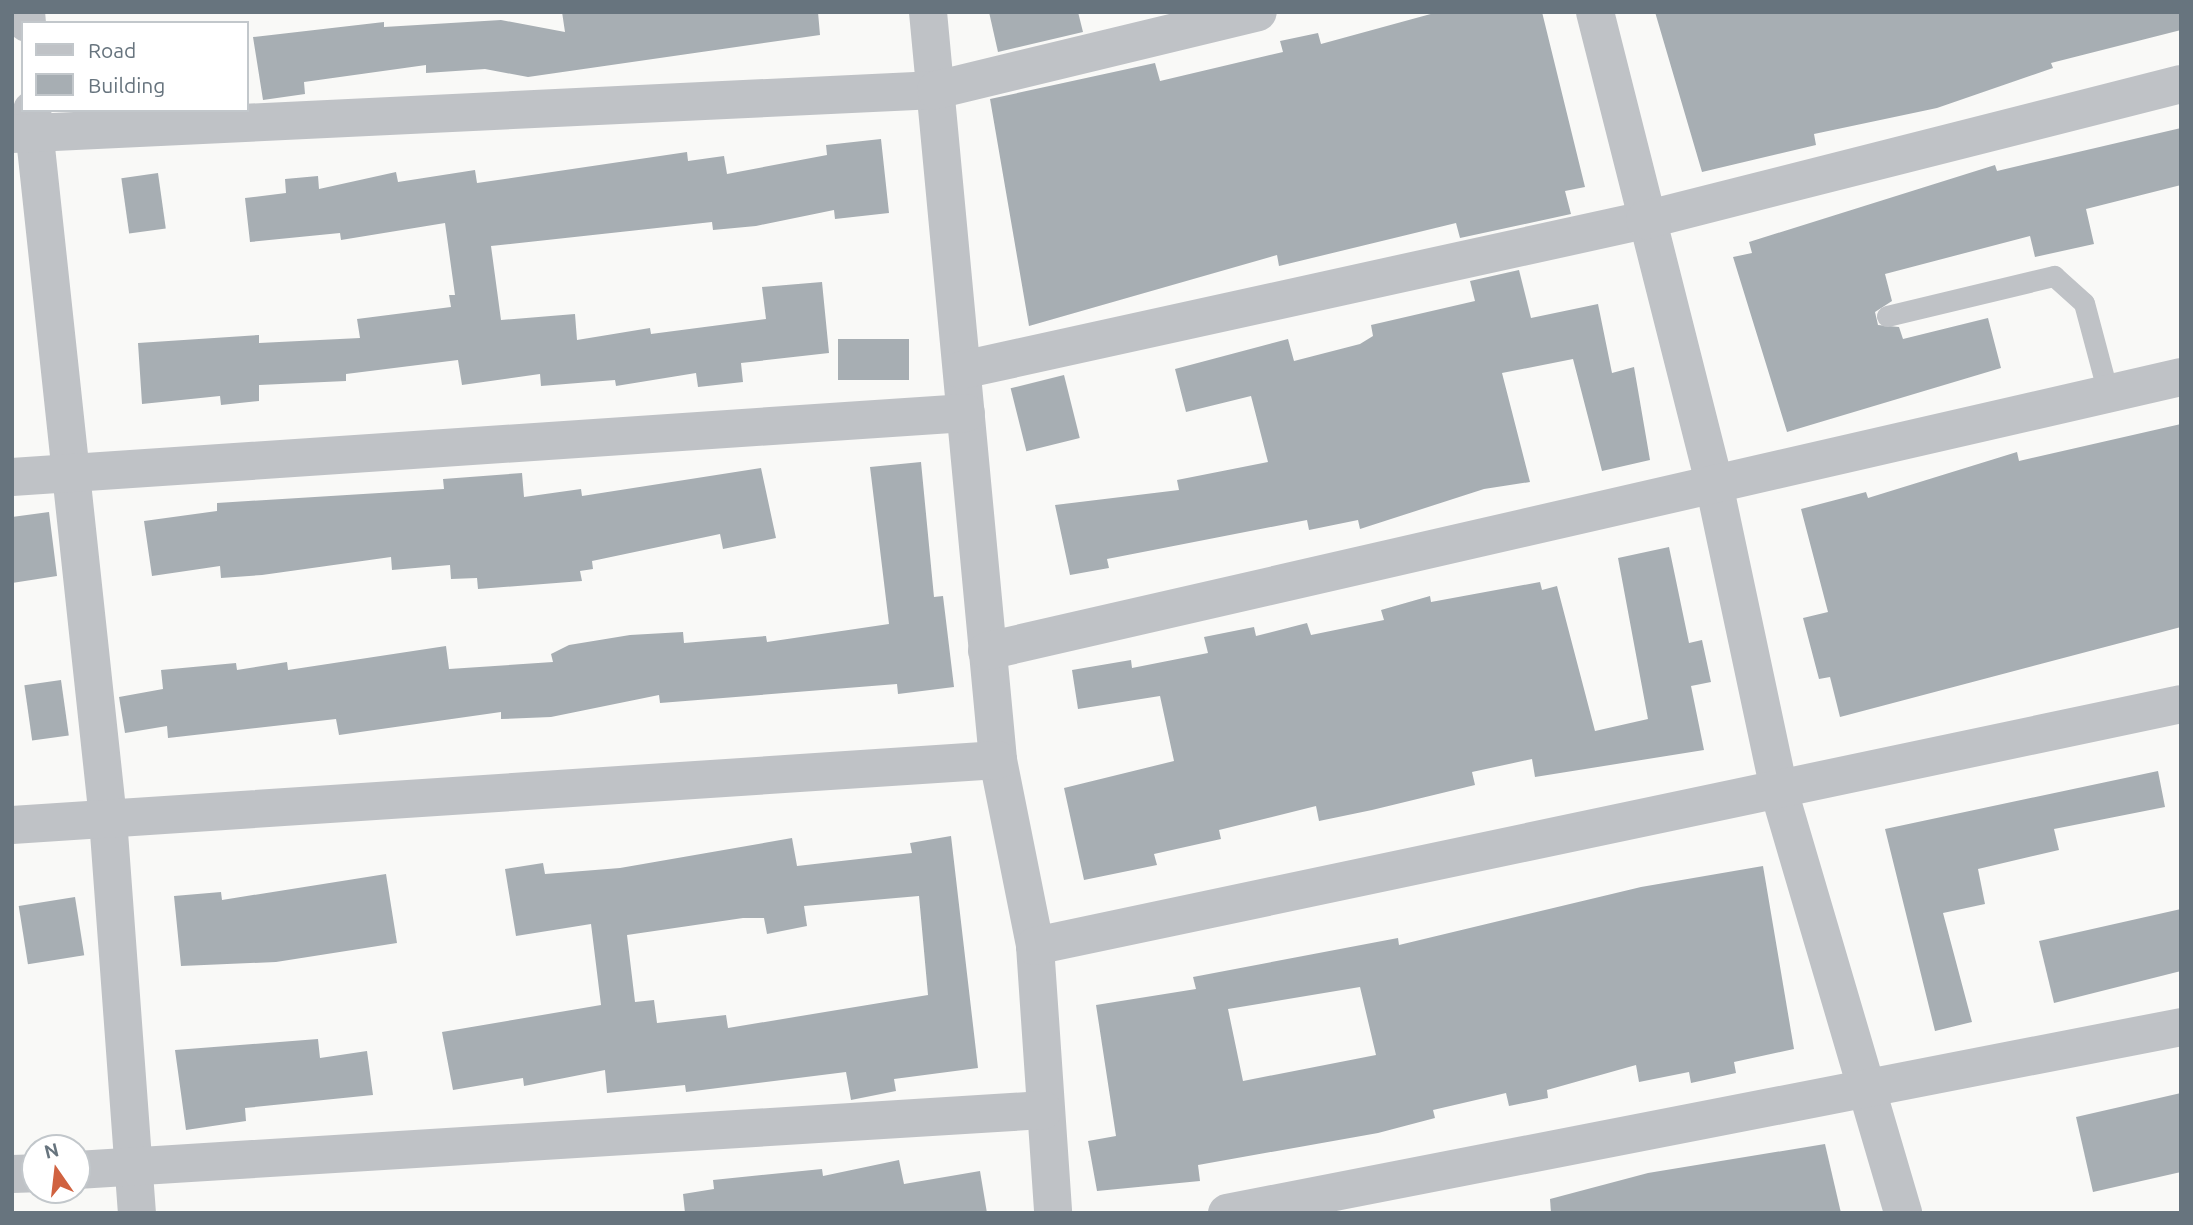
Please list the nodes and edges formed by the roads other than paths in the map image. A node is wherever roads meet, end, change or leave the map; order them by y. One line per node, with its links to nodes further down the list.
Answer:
1 (928, 12): 5 (street)
2 (1258, 12): 5 (street)
3 (1595, 12): 7 (street)
4 (2181, 84): 7 (street)
5 (936, 90): 6 (street); 9 (street)
6 (26, 125): 13 (street)
7 (1645, 220): 9 (street); 15 (street)
8 (1887, 316): 11 (lane)
9 (962, 370): 12 (street)
10 (2181, 377): 11 (street)
11 (2108, 393): 15 (street)
12 (966, 413): 13 (street); 16 (street)
13 (74, 475): 14 (street); 20 (street)
14 (12, 477)
15 (1714, 484): 16 (street); 19 (street)
16 (987, 651): 18 (street)
17 (2181, 704): 19 (street)
18 (998, 760): 20 (street); 22 (street)
19 (1779, 791): 22 (street); 24 (street)
20 (108, 818): 21 (street); 26 (street)
21 (12, 825)
22 (1035, 946): 25 (street)
23 (2181, 1027): 24 (street)
24 (1869, 1090): 30 (street); 31 (street)
25 (1043, 1110): 26 (street); 29 (street)
26 (132, 1166): 27 (street); 28 (street)
27 (91, 1169)
28 (137, 1213)
29 (1053, 1213)
30 (1227, 1213)
31 (1903, 1213)

